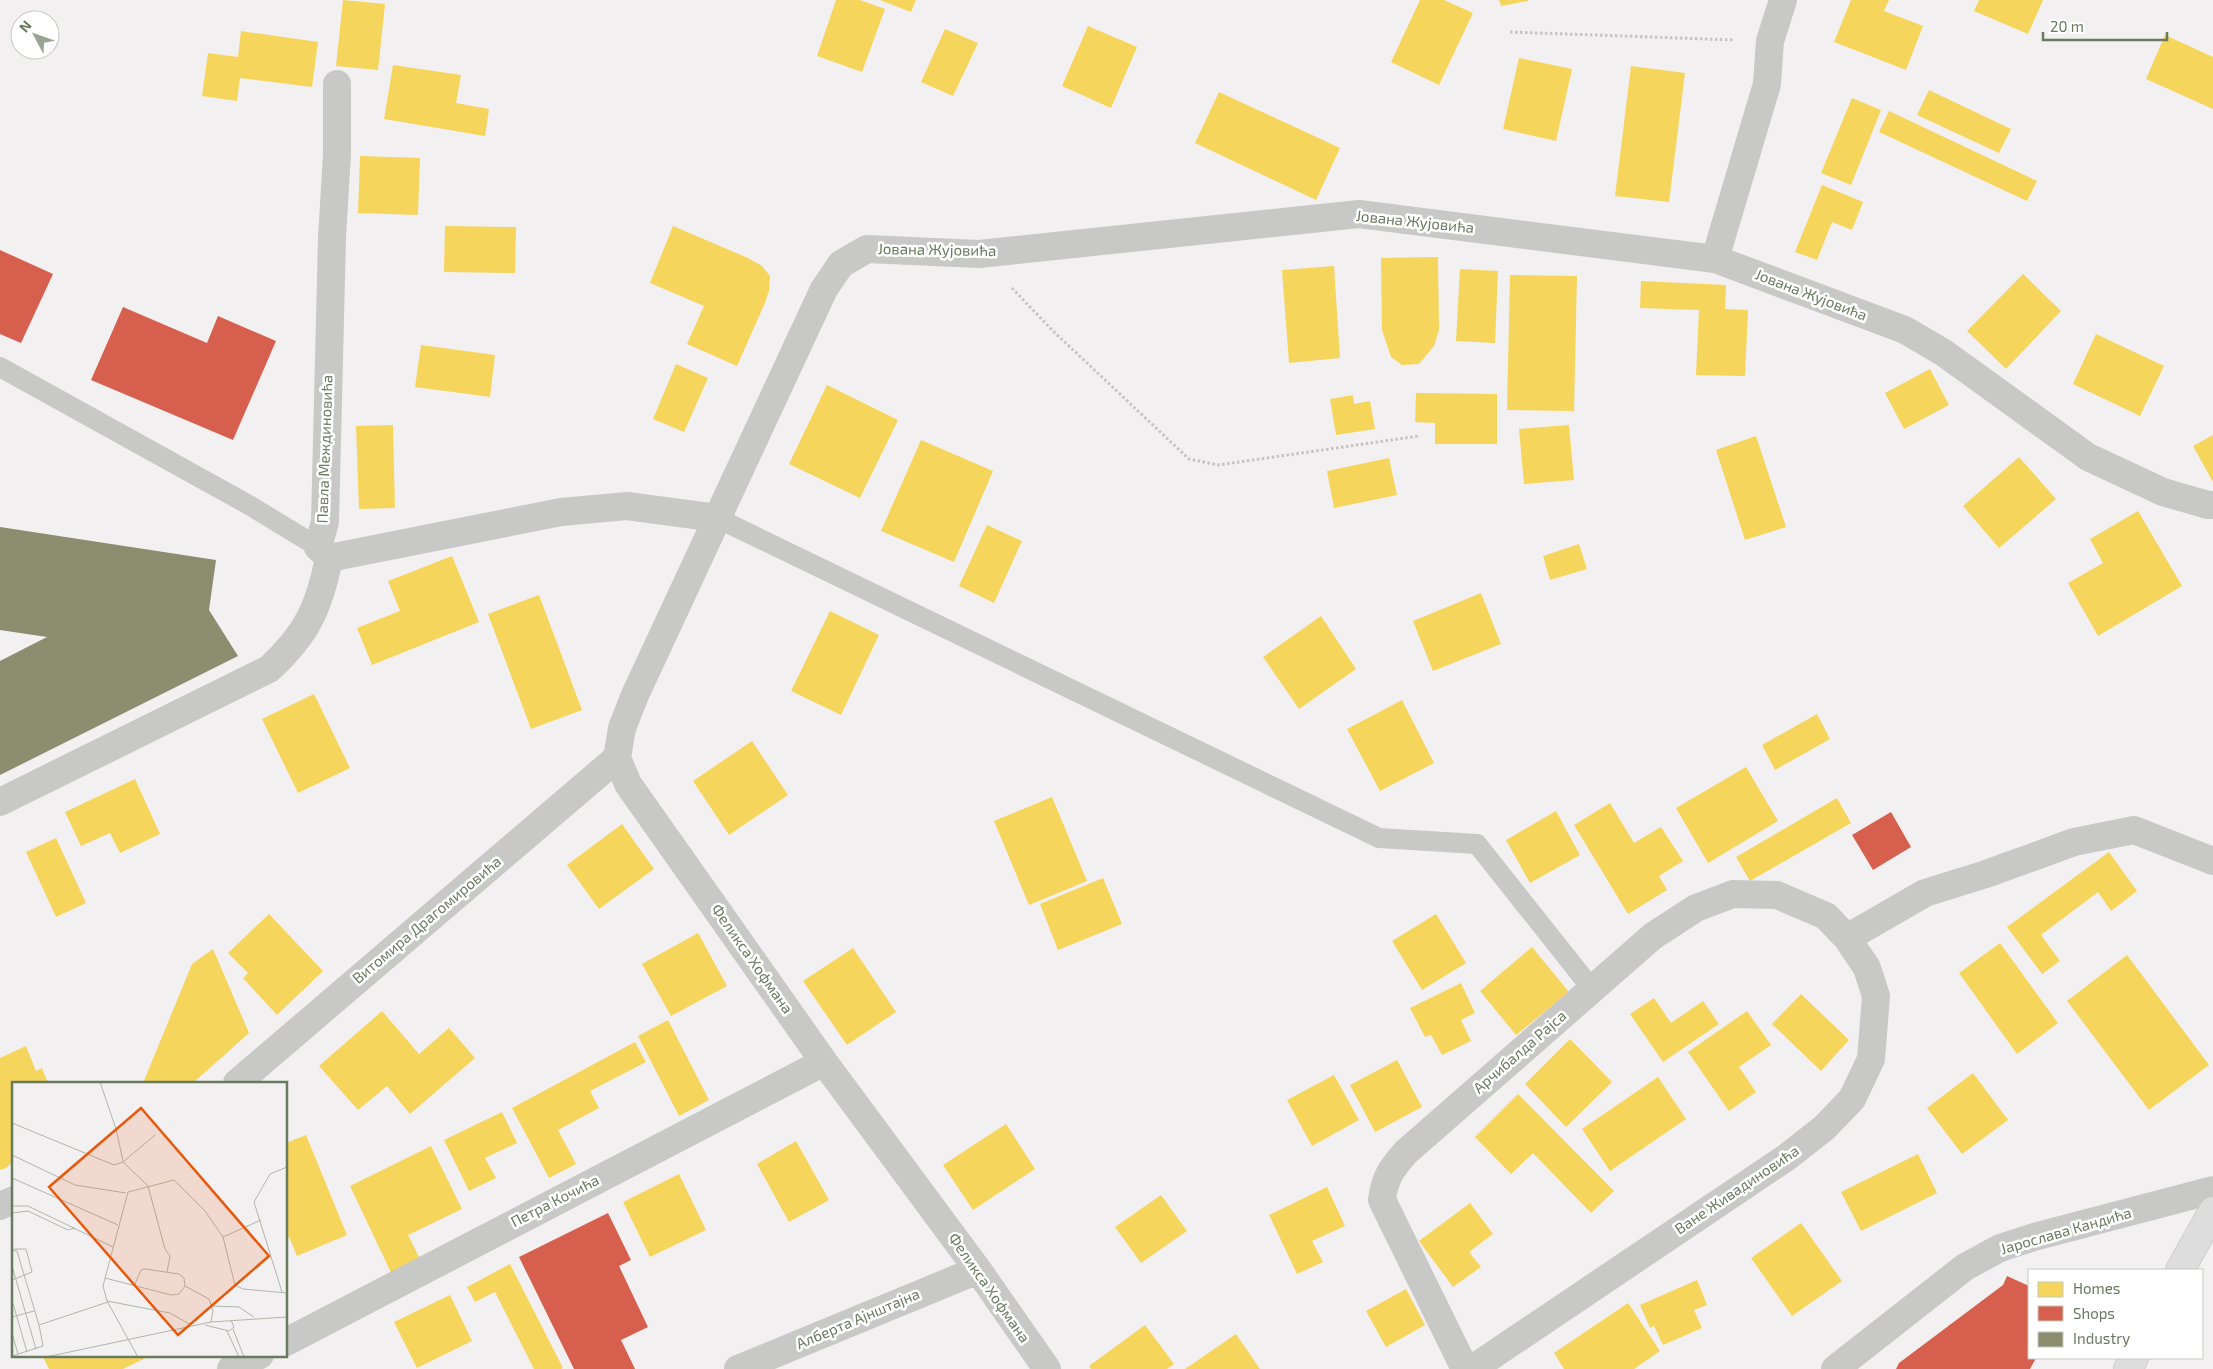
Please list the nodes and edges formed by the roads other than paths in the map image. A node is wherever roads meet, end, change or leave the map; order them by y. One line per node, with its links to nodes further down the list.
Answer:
1 (1783, 0): 3 (street)
2 (337, 84): 7 (street, Павла Междиновића)
3 (1715, 259): 5 (street, Јована Жујовића); 6 (street, Јована Жујовића)
4 (0, 367): 7 (lane)
5 (2213, 505)
6 (717, 518): 7 (street); 8 (street); 12 (lane)
7 (323, 552): 9 (street, Павла Междиновића)
8 (617, 758): 13 (street, Феликса Хофмана); 14 (street, Витомира Драгомировића)
9 (0, 802)
10 (2213, 860): 11 (street)
11 (1847, 938): 12 (street, Арчибалда Рајса); 27 (street, Ване Живадиновића)
12 (1592, 989): 26 (street, Арчибалда Рајса)
13 (824, 1062): 20 (street, Феликса Хофмана); 21 (street, Петра Кочића)
14 (238, 1082)
15 (2213, 1190): 28 (street, Јарослава Кандића)
16 (12, 1201): 17 (street)
17 (0, 1206)
18 (2213, 1211): 19 (main road)
19 (2181, 1269)
20 (978, 1270): 24 (street, Алберта Ајнштајна); 25 (street, Феликса Хофмана)
21 (288, 1341)
22 (258, 1356): 23 (street)
23 (232, 1369)
24 (738, 1369)
25 (1047, 1369)
26 (1465, 1369)
27 (1472, 1369)
28 (1835, 1369)

